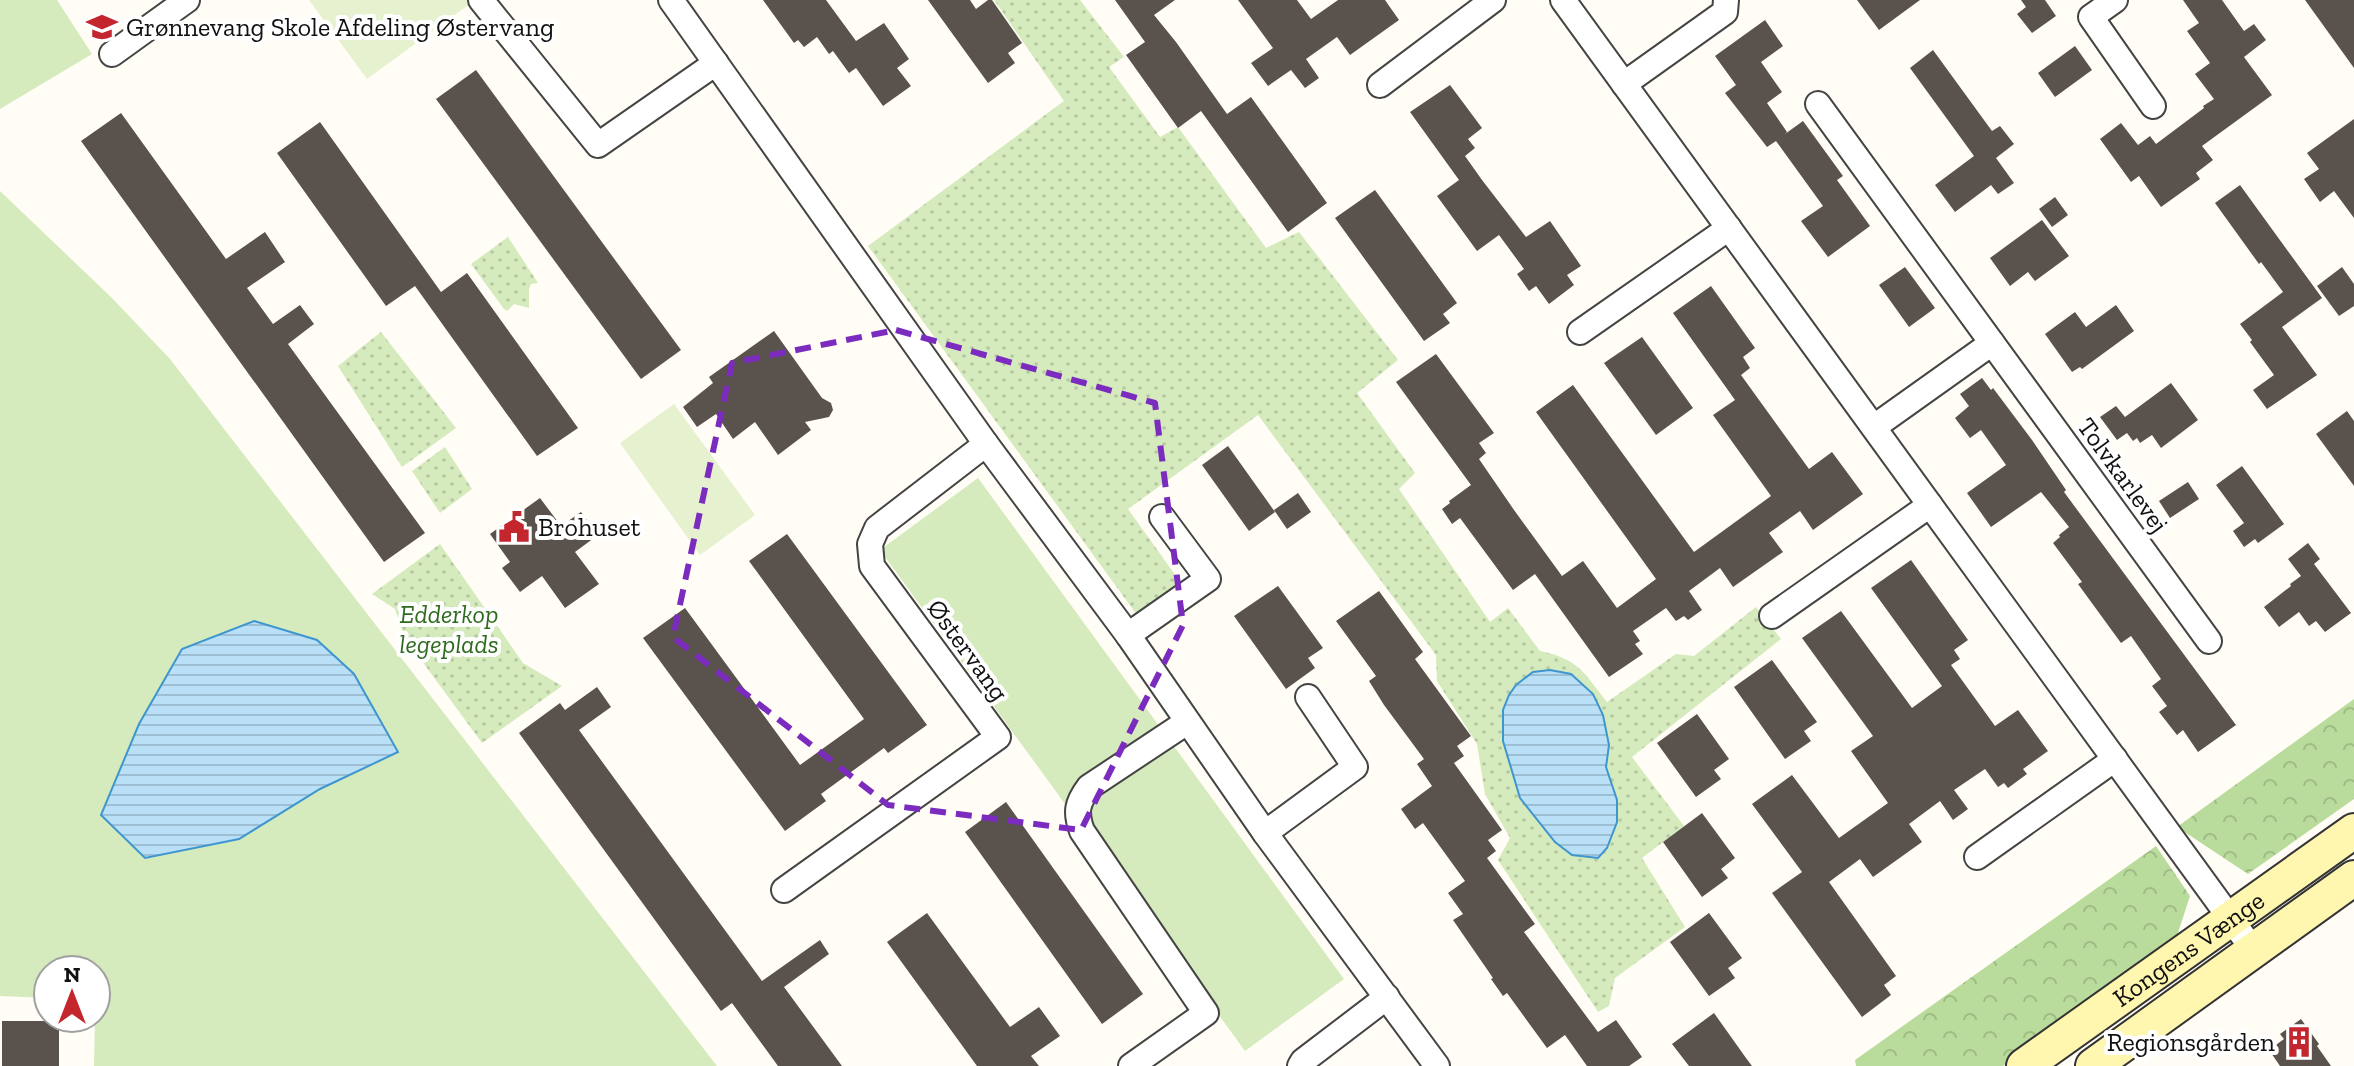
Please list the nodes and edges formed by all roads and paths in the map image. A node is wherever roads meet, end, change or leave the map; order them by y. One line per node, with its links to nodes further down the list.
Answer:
1 (187, 0): 8 (street)
2 (481, 0): 9 (street)
3 (671, 0): 9 (street)
4 (1493, 0): 11 (street)
5 (1563, 0): 10 (street)
6 (1726, 0): 10 (street)
7 (2115, 0): 13 (street)
8 (112, 54)
9 (716, 63): 18 (street)
10 (1624, 84): 14 (street)
11 (1380, 85)
12 (1818, 104): 16 (street, Tolvkarlevej)
13 (2153, 106)
14 (1729, 228): 15 (street); 17 (street)
15 (1580, 332)
16 (1992, 343): 17 (street); 23 (street, Tolvkarlevej)
17 (1874, 427): 19 (street)
18 (986, 444): 22 (street); 31 (street, Østervang)
19 (1930, 505): 21 (street); 26 (street)
20 (1162, 517): 22 (street)
21 (1772, 616)
22 (1128, 635): 25 (street)
23 (2209, 641)
24 (1308, 697): 28 (street)
25 (1187, 722): 28 (street); 35 (street)
26 (2115, 759): 29 (street); 32 (street)
27 (2354, 831): 32 (street, Kongens Vænge)
28 (1265, 833): 34 (street)
29 (1977, 857)
30 (2354, 878): 33 (street, Kongens Vænge)
31 (784, 890)
32 (2230, 918): 33 (street); 38 (street, Kongens Vænge)
33 (2254, 951): 39 (street, Kongens Vænge)
34 (1387, 997): 36 (street); 37 (street)
35 (1131, 1066)
36 (1300, 1066)
37 (1437, 1066)
38 (2024, 1066)
39 (2093, 1066)

